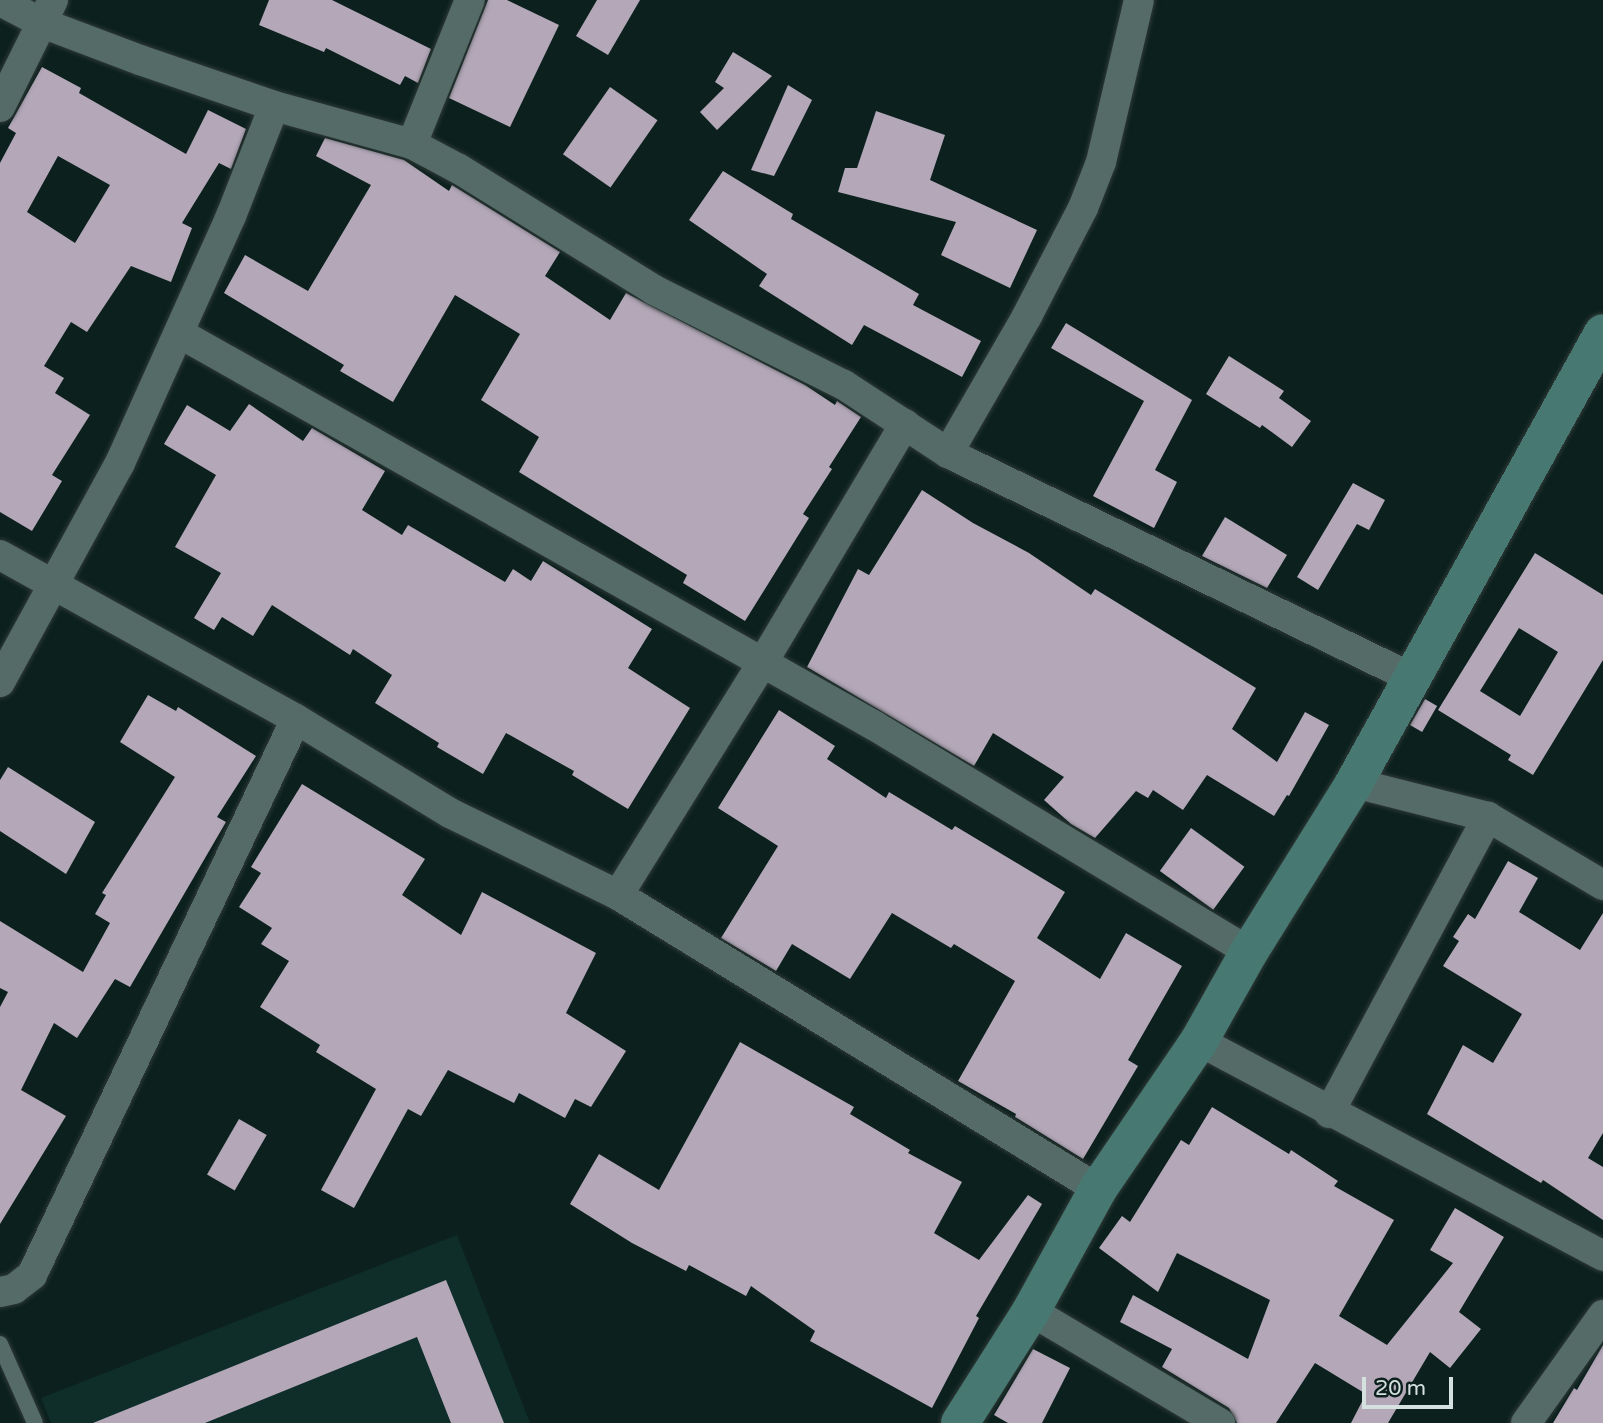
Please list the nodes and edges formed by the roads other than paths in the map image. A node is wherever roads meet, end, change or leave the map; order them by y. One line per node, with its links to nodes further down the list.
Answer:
1 (470, 0): 7 (street)
2 (1139, 0): 11 (street)
3 (0, 1): 4 (street)
4 (48, 12): 5 (street); 6 (street)
5 (274, 106): 7 (street); 8 (street)
6 (0, 107)
7 (412, 144): 10 (street)
8 (179, 333): 13 (street); 14 (street)
9 (1603, 333): 15 (street)
10 (905, 424): 11 (street); 14 (street)
11 (948, 453): 15 (street)
12 (0, 555): 13 (street)
13 (51, 584): 16 (street); 17 (street)
14 (763, 662): 21 (street); 22 (street)
15 (1410, 677): 18 (street)
16 (0, 681)
17 (296, 719): 21 (street); 27 (street)
18 (1353, 783): 19 (street); 22 (street)
19 (1488, 817): 20 (street); 24 (street)
20 (1603, 884)
21 (618, 895): 25 (street)
22 (1249, 952): 23 (street)
23 (1199, 1041): 24 (street); 25 (street)
24 (1329, 1113): 26 (street)
25 (1098, 1189): 28 (street)
26 (1603, 1256)
27 (0, 1292)
28 (1031, 1311): 32 (street); 33 (street)
29 (1603, 1315): 34 (street)
30 (0, 1344): 31 (lane)
31 (35, 1423)
32 (960, 1423)
33 (1220, 1423)
34 (1526, 1423)

